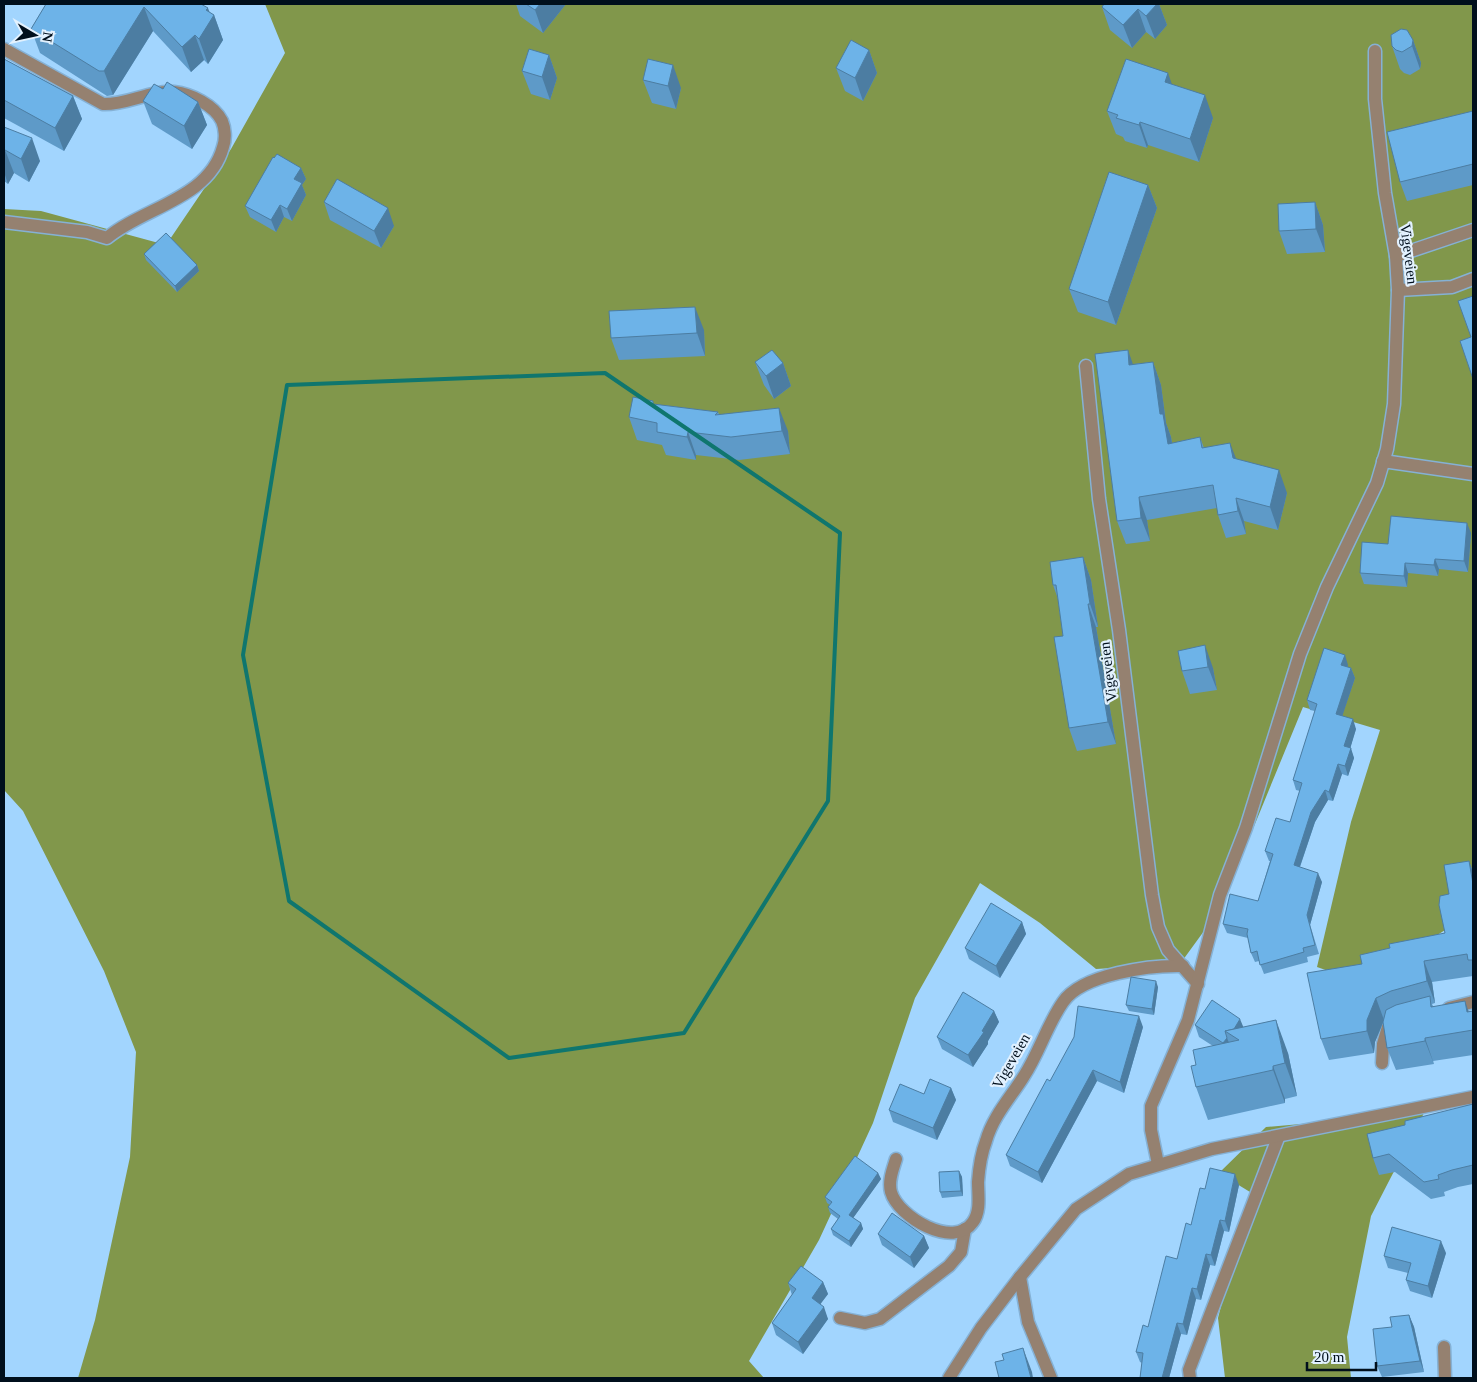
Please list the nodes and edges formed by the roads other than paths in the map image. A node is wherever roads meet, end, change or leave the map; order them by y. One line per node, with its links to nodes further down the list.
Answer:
1 (4, 49): 3 (street)
2 (1375, 51): 5 (street, Vigeveien)
3 (4, 222)
4 (1473, 230): 5 (street)
5 (1396, 256): 7 (street, Vigeveien)
6 (1473, 279): 7 (street)
7 (1398, 290): 9 (street, Vigeveien)
8 (1086, 366): 11 (street, Vigeveien)
9 (1383, 461): 10 (street); 12 (street, Vigeveien)
10 (1473, 474)
11 (1183, 966): 12 (street, Vigeveien); 21 (street, Vigeveien)
12 (1198, 984): 20 (street, Vigeveien)
13 (1473, 1002): 14 (street)
14 (1441, 1010)
15 (1408, 1018): 16 (street)
16 (1382, 1063)
17 (1473, 1097): 18 (street)
18 (1278, 1138): 20 (street); 27 (street)
19 (896, 1159): 21 (street)
20 (1158, 1164): 22 (street)
21 (965, 1229): 23 (street, Vigeveien)
22 (1020, 1277): 25 (street); 26 (street)
23 (840, 1318)
24 (1444, 1347): 28 (street)
25 (948, 1378)
26 (1051, 1378)
27 (1190, 1378)
28 (1445, 1378)

